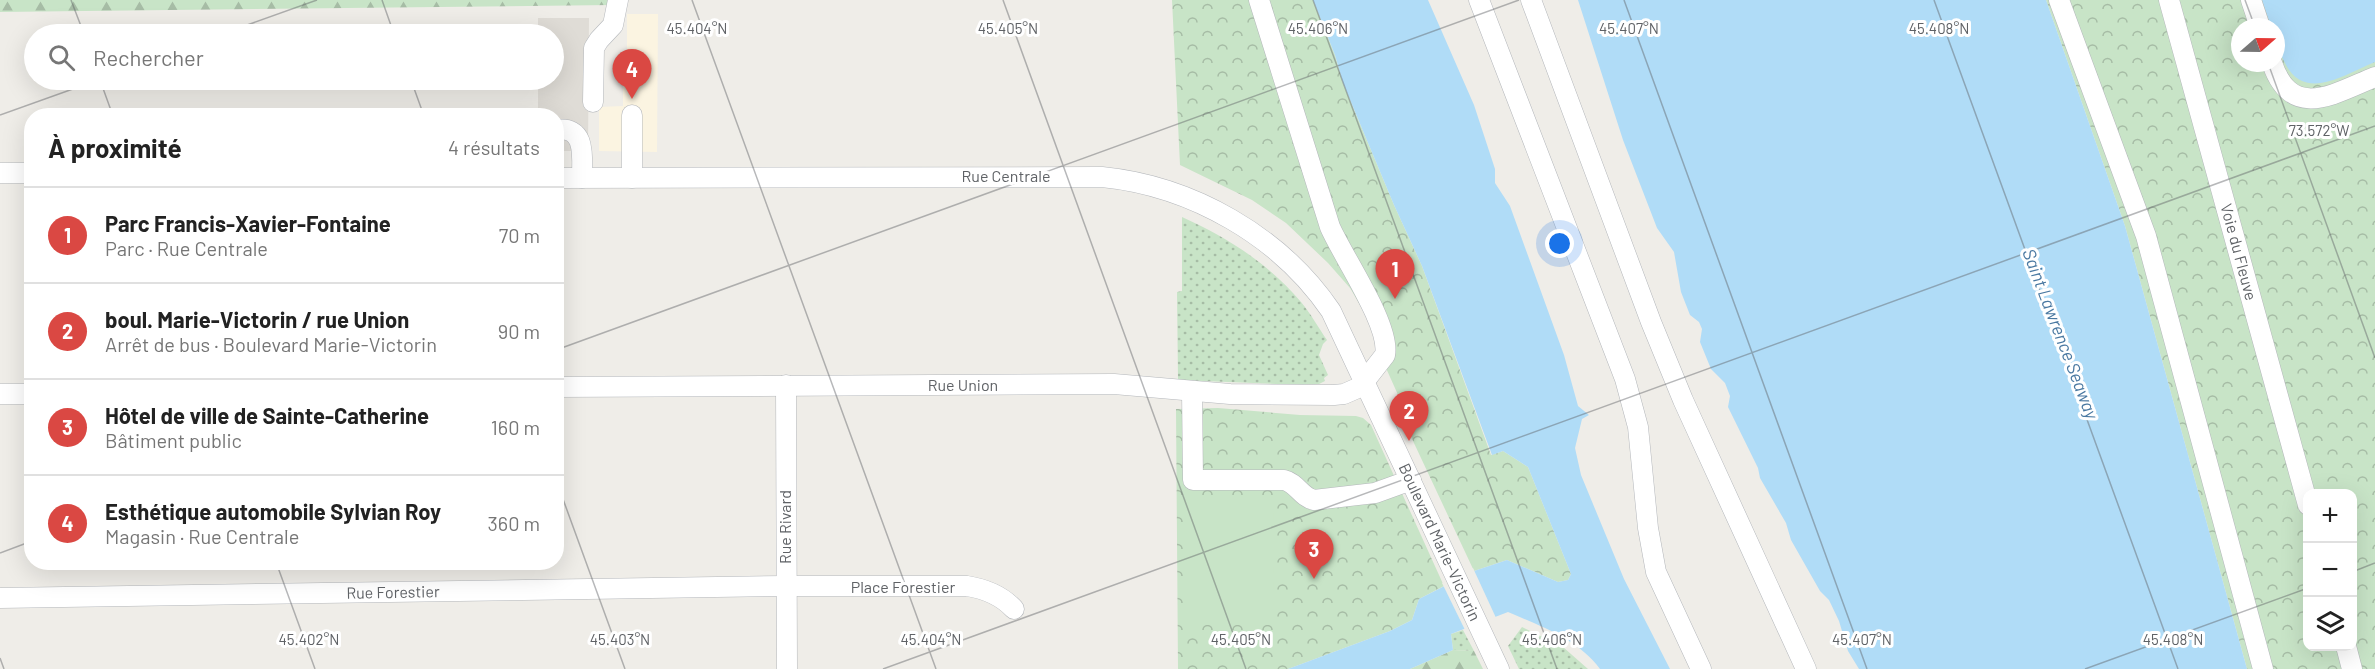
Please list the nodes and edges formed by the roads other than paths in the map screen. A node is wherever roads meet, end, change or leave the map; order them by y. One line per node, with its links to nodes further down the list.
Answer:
1 (618, 0): 11 (street)
2 (1259, 0): 19 (street)
3 (1479, 0): 33 (street)
4 (1531, 0): 34 (street)
5 (2059, 0): 35 (street)
6 (2169, 0): 26 (street, Voie du Fleuve)
7 (2251, 0): 8 (street)
8 (2257, 18)
9 (2276, 72): 10 (street)
10 (2375, 77)
11 (593, 102)
12 (632, 115): 18 (street)
13 (564, 129): 17 (street)
14 (0, 173): 15 (street)
15 (24, 173)
16 (564, 178): 17 (street, Rue Centrale)
17 (582, 178): 18 (street, Rue Centrale)
18 (632, 178): 19 (street, Rue Centrale)
19 (1365, 382): 22 (street, Rue Union); 25 (street, Boulevard Marie-Victorin)
20 (786, 385): 21 (street, Rue Union); 22 (street, Rue Union); 27 (street, Rue Rivard)
21 (564, 387)
22 (1192, 391): 25 (street)
23 (0, 394): 24 (street)
24 (24, 394)
25 (1411, 480): 32 (street, Boulevard Marie-Victorin)
26 (2303, 490)
27 (785, 586): 28 (street, Rue Forestier); 29 (street, Place Forestier); 31 (street, Rue Rivard)
28 (0, 598)
29 (1014, 609)
30 (2347, 651): 36 (street)
31 (787, 669)
32 (1499, 669)
33 (1701, 669)
34 (1806, 669)
35 (2263, 669)
36 (2352, 669)

